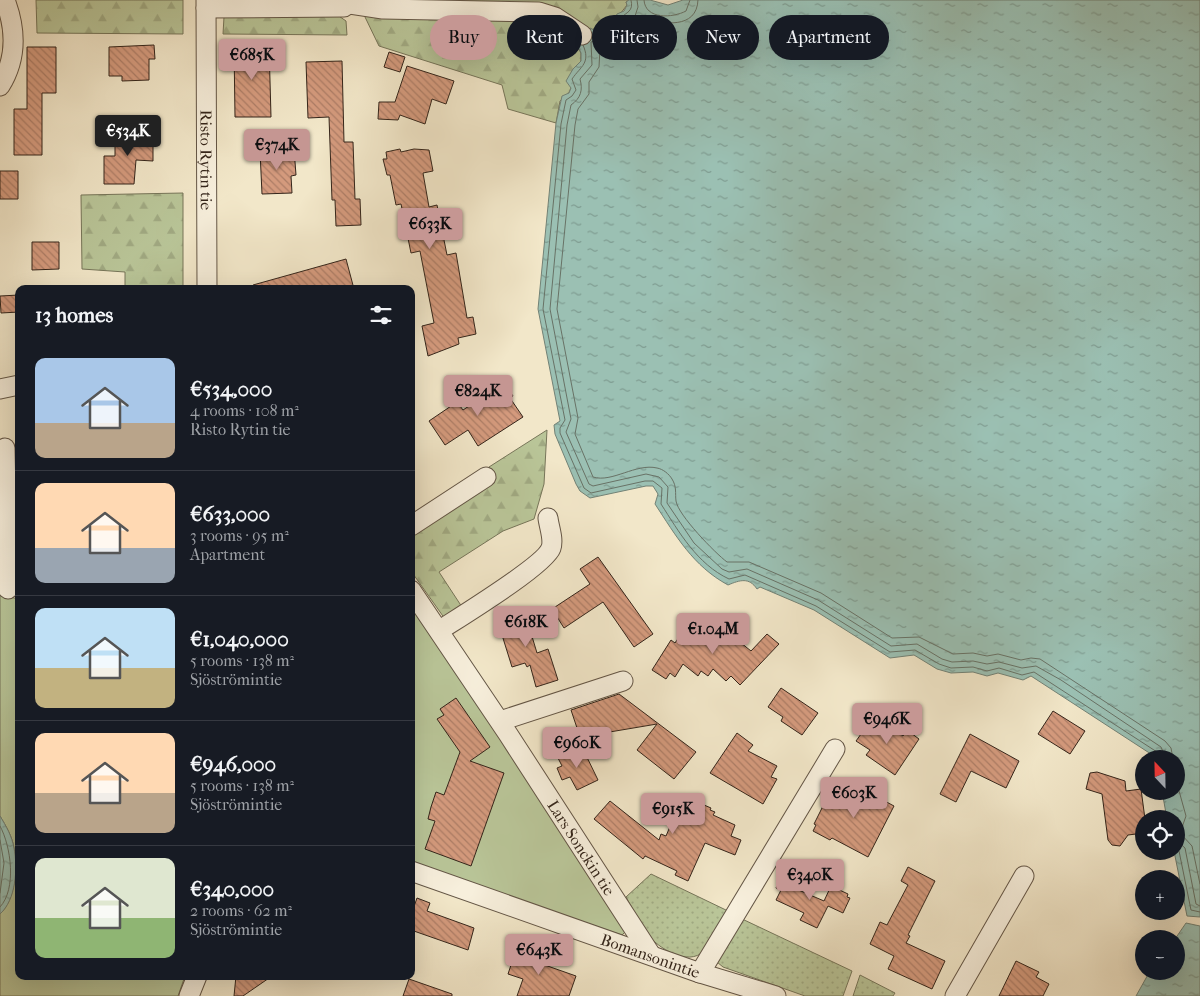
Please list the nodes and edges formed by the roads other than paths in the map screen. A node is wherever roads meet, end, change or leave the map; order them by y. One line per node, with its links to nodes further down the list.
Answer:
1 (351, 2): 2 (street); 4 (street)
2 (206, 4): 6 (street, Risto Rytin tie)
3 (7, 6): 5 (street)
4 (549, 15)
5 (0, 86)
6 (207, 285)
7 (15, 386): 8 (street)
8 (0, 390)
9 (4, 448): 13 (street)
10 (486, 477): 12 (street)
11 (548, 518): 15 (street)
12 (415, 523)
13 (9, 590)
14 (415, 596): 15 (street, Lars Sonckin tie)
15 (440, 630): 17 (street, Lars Sonckin tie)
16 (623, 681): 17 (street)
17 (500, 722): 21 (street, Lars Sonckin tie)
18 (835, 749): 22 (street)
19 (415, 872): 21 (street, Bomansonintie)
20 (1024, 876): 26 (street)
21 (651, 955): 22 (street, Bomansonintie)
22 (700, 973): 25 (street, Bomansonintie)
23 (195, 980): 24 (street)
24 (189, 996)
25 (776, 996)
26 (955, 996)

